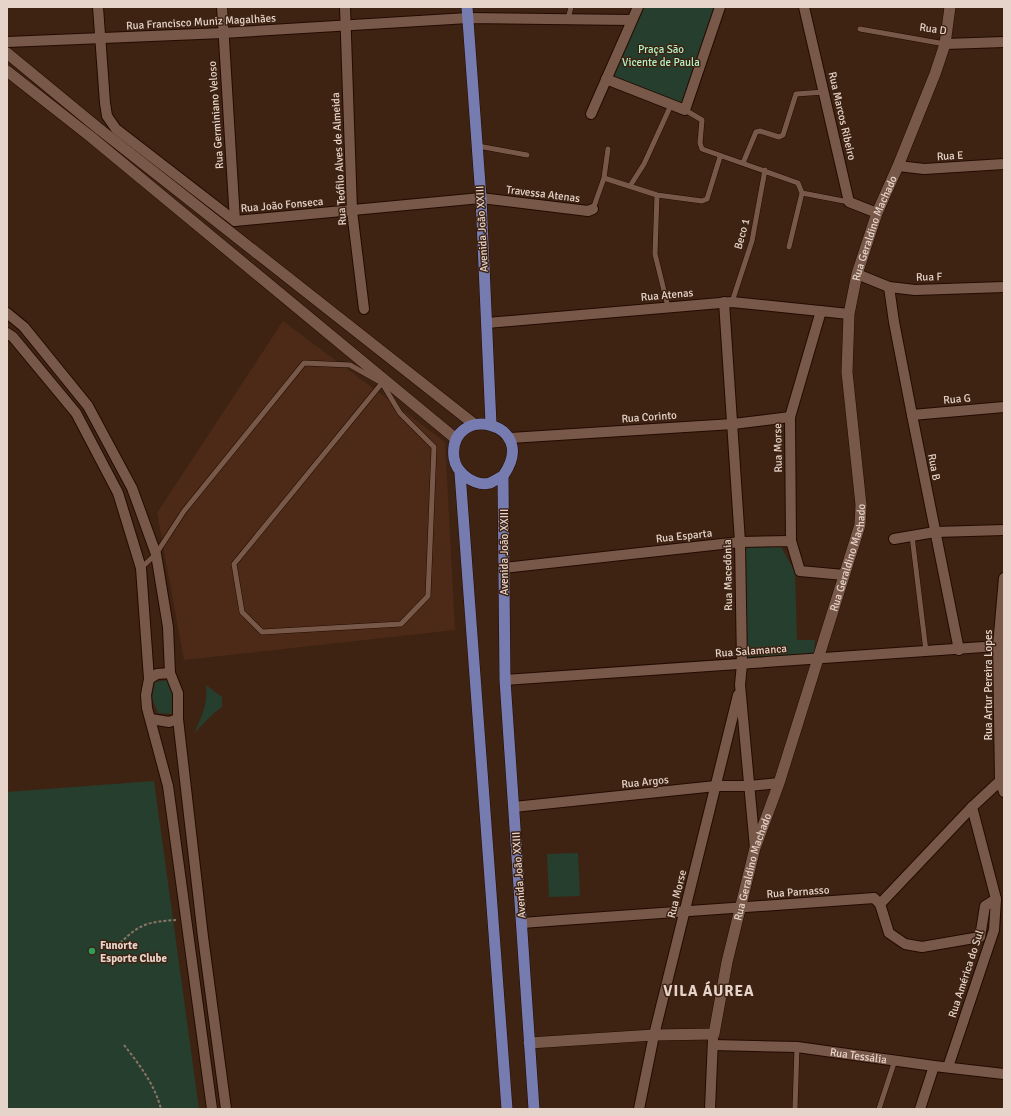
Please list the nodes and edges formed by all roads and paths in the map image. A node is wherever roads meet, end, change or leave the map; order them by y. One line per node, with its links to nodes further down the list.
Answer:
1 (98, 7): 15 (street)
2 (222, 7): 14 (street, Rua Germiniano Veloso)
3 (345, 7): 12 (street, Rua Teófilo Alves de Almeida)
4 (571, 7): 10 (lane)
5 (638, 7): 11 (street)
6 (720, 7): 24 (street)
7 (804, 7): 22 (street, Rua Marcos Ribeiro)
8 (950, 7): 18 (street, Rua Geraldino Machado)
9 (467, 12): 10 (street, Rua Francisco Muniz Magalhães); 12 (street, Rua Francisco Muniz Magalhães); 26 (main road, Avenida João XXIII)
10 (568, 20): 11 (street, Rua Francisco Muniz Magalhães)
11 (631, 20): 21 (street)
12 (346, 24): 14 (street, Rua Francisco Muniz Magalhães); 41 (street, Rua Teófilo Alves de Almeida)
13 (860, 29): 18 (lane, Rua D)
14 (223, 33): 15 (street, Rua Francisco Muniz Magalhães); 43 (street, Rua Germiniano Veloso)
15 (99, 39): 16 (street, Rua Francisco Muniz Magalhães); 43 (street, Rua João Fonseca)
16 (7, 42)
17 (1004, 42): 18 (street, Rua D)
18 (945, 44): 32 (street, Rua Geraldino Machado)
19 (7, 53): 62 (street)
20 (7, 71): 66 (street)
21 (606, 79): 23 (street); 25 (street)
22 (825, 92): 30 (lane); 39 (street, Rua Marcos Ribeiro)
23 (671, 105): 24 (street); 35 (lane)
24 (685, 110): 29 (lane)
25 (591, 114)
26 (478, 146): 28 (lane); 38 (main road, Avenida João XXIII)
27 (608, 149): 34 (lane, Travessa Atenas)
28 (527, 155)
29 (720, 156): 30 (lane); 37 (lane)
30 (743, 162): 33 (lane)
31 (1004, 164): 32 (street, Rua E)
32 (898, 166): 42 (street, Rua Geraldino Machado)
33 (765, 170): 36 (lane); 48 (lane, Beco 1)
34 (604, 178): 35 (lane); 40 (lane, Travessa Atenas)
35 (630, 186): 37 (lane)
36 (802, 193): 39 (lane); 44 (lane)
37 (657, 195): 49 (lane)
38 (481, 198): 40 (street, Travessa Atenas); 41 (street, Rua João Fonseca); 54 (main road, Avenida João XXIII)
39 (850, 202): 42 (street)
40 (593, 209)
41 (352, 211): 43 (street, Rua João Fonseca); 50 (street, Rua Teófilo Alves de Almeida)
42 (876, 213): 45 (street, Rua Geraldino Machado)
43 (235, 220)
44 (789, 247)
45 (857, 274): 46 (street, Rua F); 53 (street, Rua Geraldino Machado)
46 (889, 287): 47 (street, Rua F); 60 (street, Rua B)
47 (1004, 287)
48 (728, 302): 49 (street, Rua Atenas); 51 (street, Rua Atenas); 64 (street, Rua Macedônia)
49 (668, 308): 54 (street, Rua Atenas)
50 (364, 309)
51 (821, 311): 53 (street, Rua Atenas); 61 (street, Rua Morse)
52 (7, 313): 57 (street)
53 (849, 314): 78 (street, Rua Geraldino Machado)
54 (487, 323): 63 (main road, Avenida João XXIII)
55 (7, 333): 59 (street)
56 (382, 383): 56 (lane); 75 (lane)
57 (88, 406): 59 (street); 75 (street)
58 (1004, 407): 60 (street, Rua G)
59 (76, 413): 76 (street)
60 (912, 415): 70 (street, Rua B)
61 (790, 417): 64 (street, Rua Corinto); 73 (street, Rua Morse)
62 (474, 424): 63 (main road); 66 (main road)
63 (491, 424): 65 (main road)
64 (733, 424): 65 (street, Rua Corinto); 74 (street, Rua Macedônia)
65 (510, 438): 68 (main road, Avenida João XXIII)
66 (456, 439): 67 (main road)
67 (460, 473): 68 (main road); 120 (main road)
68 (504, 476): 77 (main road, Avenida João XXIII)
69 (1004, 530): 70 (street)
70 (935, 532): 71 (street); 81 (street, Rua B)
71 (912, 536): 72 (street); 82 (lane)
72 (894, 539)
73 (791, 540): 74 (street, Rua Esparta); 78 (street)
74 (740, 542): 77 (street, Rua Esparta); 84 (street, Rua Macedônia)
75 (156, 554): 76 (lane); 85 (street)
76 (141, 568): 86 (street)
77 (504, 568): 87 (main road, Avenida João XXIII)
78 (844, 575): 83 (street, Rua Geraldino Machado)
79 (1004, 578): 80 (street, Rua Artur Pereira Lopes)
80 (998, 646): 81 (street, Rua Salamanca); 91 (street, Rua Artur Pereira Lopes)
81 (960, 650): 82 (street, Rua Salamanca)
82 (926, 651): 83 (street, Rua Salamanca)
83 (818, 658): 84 (street, Rua Salamanca); 92 (street, Rua Geraldino Machado)
84 (742, 664): 87 (street, Rua Salamanca); 88 (street, Rua Macedônia)
85 (170, 673): 86 (street); 90 (street)
86 (148, 679): 89 (street)
87 (505, 680): 96 (main road, Avenida João XXIII)
88 (740, 685): 93 (street, Rua Morse); 94 (street, Rua Macedônia)
89 (151, 719): 90 (street); 106 (street)
90 (178, 719): 105 (street)
91 (1002, 776): 95 (street, Rua Artur Pereira Lopes); 97 (street)
92 (779, 783): 94 (street, Rua Argos); 98 (street, Rua Geraldino Machado)
93 (716, 786): 94 (street, Rua Argos); 96 (street, Rua Argos); 102 (street, Rua Morse)
94 (749, 786): 98 (street, Rua Macedônia)
95 (1004, 792)
96 (514, 807): 104 (main road, Avenida João XXIII)
97 (972, 808): 99 (street, Rua América do Sul); 100 (street)
98 (755, 848): 101 (street, Rua Geraldino Machado)
99 (996, 899): 100 (street); 115 (street, Rua América do Sul)
100 (880, 904): 101 (street, Rua Parnasso)
101 (739, 908): 102 (street, Rua Parnasso); 109 (street, Rua Geraldino Machado)
102 (685, 910): 104 (street, Rua Parnasso); 108 (street, Rua Morse)
103 (176, 920): 107 (path)
104 (522, 924): 110 (main road, Avenida João XXIII)
105 (204, 937): 106 (street); 119 (street)
106 (190, 939): 118 (street)
107 (120, 943)
108 (654, 1035): 109 (street, Rua Tessália); 110 (street, Rua Tessália); 122 (street, Rua Morse)
109 (713, 1039): 112 (street, Rua Tessália); 123 (street, Rua Geraldino Machado)
110 (529, 1043): 121 (main road, Avenida João XXIII)
111 (124, 1045): 117 (path)
112 (797, 1047): 113 (street, Rua Tessália); 124 (lane)
113 (895, 1060): 114 (street, Rua Tessália); 125 (lane)
114 (934, 1066): 115 (street, Rua Tessália); 126 (street)
115 (948, 1067): 116 (street, Rua Tessália)
116 (1004, 1074)
117 (161, 1109)
118 (212, 1109)
119 (226, 1109)
120 (506, 1109)
121 (534, 1109)
122 (640, 1109)
123 (710, 1109)
124 (795, 1109)
125 (878, 1109)
126 (920, 1109)

